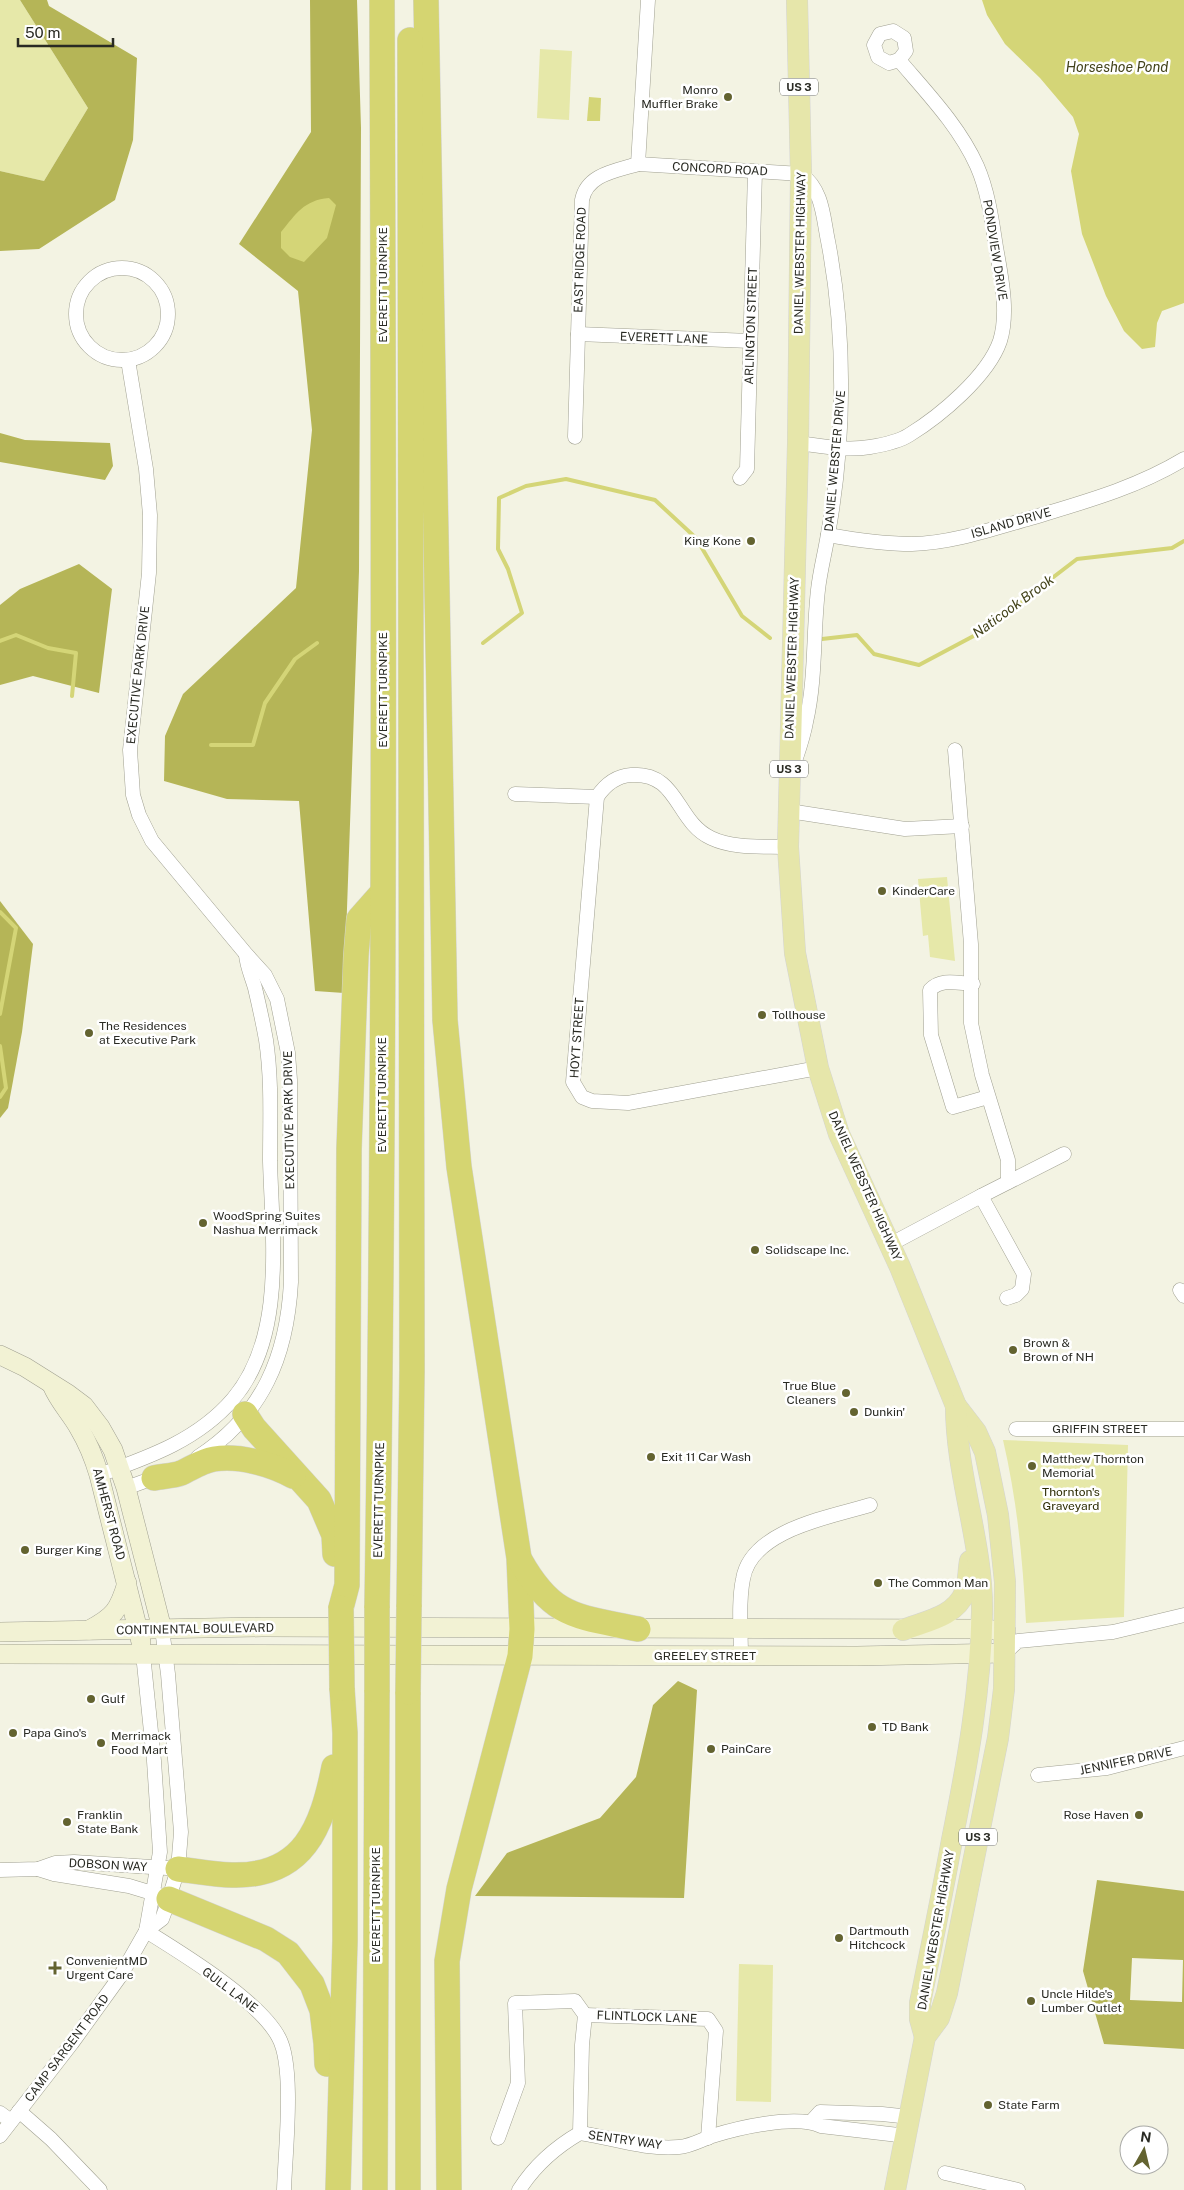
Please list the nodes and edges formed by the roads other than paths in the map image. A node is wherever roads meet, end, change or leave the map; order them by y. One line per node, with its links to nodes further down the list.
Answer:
1 (382, 0): 26 (highway, EVERETT TURNPIKE)
2 (410, 0): 93 (highway, bridge)
3 (426, 0): 49 (highway)
4 (648, 0): 7 (street)
5 (796, 0): 9 (main road, DANIEL WEBSTER HIGHWAY / US 3)
6 (899, 60): 15 (street, PONDVIEW DRIVE)
7 (638, 164): 8 (street, CONCORD ROAD); 10 (street, EAST RIDGE ROAD)
8 (755, 171): 9 (street, CONCORD ROAD); 11 (street, ARLINGTON STREET)
9 (801, 174): 14 (main road, DANIEL WEBSTER HIGHWAY / US 3); 15 (street, DANIEL WEBSTER DRIVE)
10 (578, 334): 11 (street, EVERETT LANE); 13 (street, EAST RIDGE ROAD)
11 (750, 341): 17 (street, ARLINGTON STREET)
12 (128, 360): 12 (street); 27 (street, EXECUTIVE PARK DRIVE)
13 (575, 437)
14 (798, 443): 15 (street, PONDVIEW DRIVE); 20 (main road, DANIEL WEBSTER HIGHWAY / US 3)
15 (838, 448): 18 (street, DANIEL WEBSTER DRIVE)
16 (1184, 460): 18 (street, ISLAND DRIVE)
17 (740, 478)
18 (828, 535): 20 (street, DANIEL WEBSTER DRIVE)
19 (955, 750): 24 (street)
20 (789, 782): 23 (main road, DANIEL WEBSTER HIGHWAY / US 3)
21 (515, 794): 22 (street)
22 (597, 797): 25 (street); 29 (street, HOYT STREET)
23 (789, 811): 24 (street); 25 (main road, DANIEL WEBSTER HIGHWAY / US 3)
24 (962, 826): 28 (street)
25 (788, 847): 29 (main road, DANIEL WEBSTER HIGHWAY / US 3)
26 (382, 893): 51 (highway); 53 (highway, EVERETT TURNPIKE)
27 (246, 954): 38 (street, EXECUTIVE PARK DRIVE); 38 (street, EXECUTIVE PARK DRIVE)
28 (973, 984): 30 (street); 30 (street)
29 (818, 1068): 34 (main road, DANIEL WEBSTER HIGHWAY / US 3)
30 (988, 1097): 32 (street)
31 (1064, 1154): 32 (street)
32 (1008, 1182): 33 (street)
33 (981, 1196): 34 (street); 35 (street)
34 (889, 1245): 39 (main road, DANIEL WEBSTER HIGHWAY / US 3)
35 (1007, 1298)
36 (0, 1355): 37 (main road, AMHERST ROAD)
37 (52, 1384): 42 (main road, AMHERST ROAD); 43 (main road, AMHERST ROAD)
38 (240, 1406): 42 (street, EXECUTIVE PARK DRIVE); 44 (street, EXECUTIVE PARK DRIVE); 45 (highway)
39 (956, 1406): 48 (main road, DANIEL WEBSTER HIGHWAY / US 3); 63 (main road, DANIEL WEBSTER HIGHWAY / US 3)
40 (1016, 1429): 41 (street, GRIFFIN STREET)
41 (1184, 1430)
42 (120, 1467): 43 (street, EXECUTIVE PARK DRIVE); 46 (main road, AMHERST ROAD)
43 (99, 1475): 50 (main road, AMHERST ROAD)
44 (154, 1478): 45 (highway); 46 (street, EXECUTIVE PARK DRIVE)
45 (300, 1480): 51 (highway)
46 (126, 1488): 54 (main road, AMHERST ROAD)
47 (870, 1505): 57 (street)
48 (974, 1536): 58 (main road, DANIEL WEBSTER HIGHWAY / US 3); 59 (main road)
49 (519, 1558): 55 (highway); 56 (highway)
50 (127, 1583): 60 (main road); 61 (main road, AMHERST ROAD)
51 (341, 1608): 71 (highway, bridge)
52 (1184, 1615): 63 (street, GREELEY STREET)
53 (384, 1618): 54 (main road, CONTINENTAL BOULEVARD); 55 (main road, GREELEY STREET); 92 (highway, EVERETT TURNPIKE, bridge)
54 (162, 1629): 61 (main road, CONTINENTAL BOULEVARD); 66 (street, CAMP SARGENT ROAD)
55 (522, 1629): 56 (main road, GREELEY STREET); 69 (highway)
56 (638, 1629): 57 (main road, GREELEY STREET)
57 (741, 1629): 59 (main road, GREELEY STREET); 70 (street)
58 (982, 1629): 59 (main road, GREELEY STREET); 63 (main road, GREELEY STREET); 68 (main road, DANIEL WEBSTER HIGHWAY / US 3)
59 (903, 1630)
60 (87, 1631): 61 (main road, CONTINENTAL BOULEVARD); 62 (main road, CONTINENTAL BOULEVARD)
61 (139, 1631): 65 (main road, AMHERST ROAD)
62 (0, 1632)
63 (1009, 1642): 68 (main road, GREELEY STREET); 80 (main road, DANIEL WEBSTER HIGHWAY / US 3)
64 (0, 1654): 65 (main road, CONTINENTAL BOULEVARD)
65 (143, 1654): 66 (main road, CONTINENTAL BOULEVARD); 74 (street, CAMP SARGENT ROAD)
66 (166, 1654): 67 (main road, CONTINENTAL BOULEVARD); 74 (street, CAMP SARGENT ROAD)
67 (387, 1654): 69 (main road, GREELEY STREET)
68 (980, 1654): 70 (main road, GREELEY STREET); 80 (main road, DANIEL WEBSTER HIGHWAY / US 3)
69 (520, 1656): 70 (main road, GREELEY STREET); 94 (highway)
70 (741, 1656)
71 (342, 1688): 74 (highway); 87 (highway)
72 (1184, 1748): 73 (street, JENNIFER DRIVE)
73 (1038, 1774)
74 (168, 1868): 75 (street, DOBSON WAY); 77 (street, CAMP SARGENT ROAD); 77 (street, CAMP SARGENT ROAD)
75 (38, 1869): 76 (street, DOBSON WAY); 77 (street, DOBSON WAY)
76 (0, 1870)
77 (161, 1896): 78 (street, CAMP SARGENT ROAD); 87 (highway)
78 (146, 1931): 81 (street, CAMP SARGENT ROAD); 90 (street, GULL LANE)
79 (585, 2015): 83 (street); 85 (street); 86 (street, FLINTLOCK LANE)
80 (925, 2037): 82 (main road, DANIEL WEBSTER HIGHWAY / US 3)
81 (10, 2115): 84 (street, CAMP SARGENT ROAD); 89 (street)
82 (908, 2126): 86 (street, SENTRY WAY); 96 (main road, DANIEL WEBSTER HIGHWAY / US 3)
83 (580, 2134): 86 (street, SENTRY WAY); 95 (street, SENTRY WAY)
84 (0, 2136)
85 (498, 2138)
86 (708, 2138)
87 (339, 2162): 91 (highway)
88 (945, 2173): 97 (street)
89 (100, 2190)
90 (284, 2190)
91 (338, 2190)
92 (375, 2190)
93 (408, 2190)
94 (449, 2190)
95 (519, 2190)
96 (895, 2190)
97 (1018, 2190)

